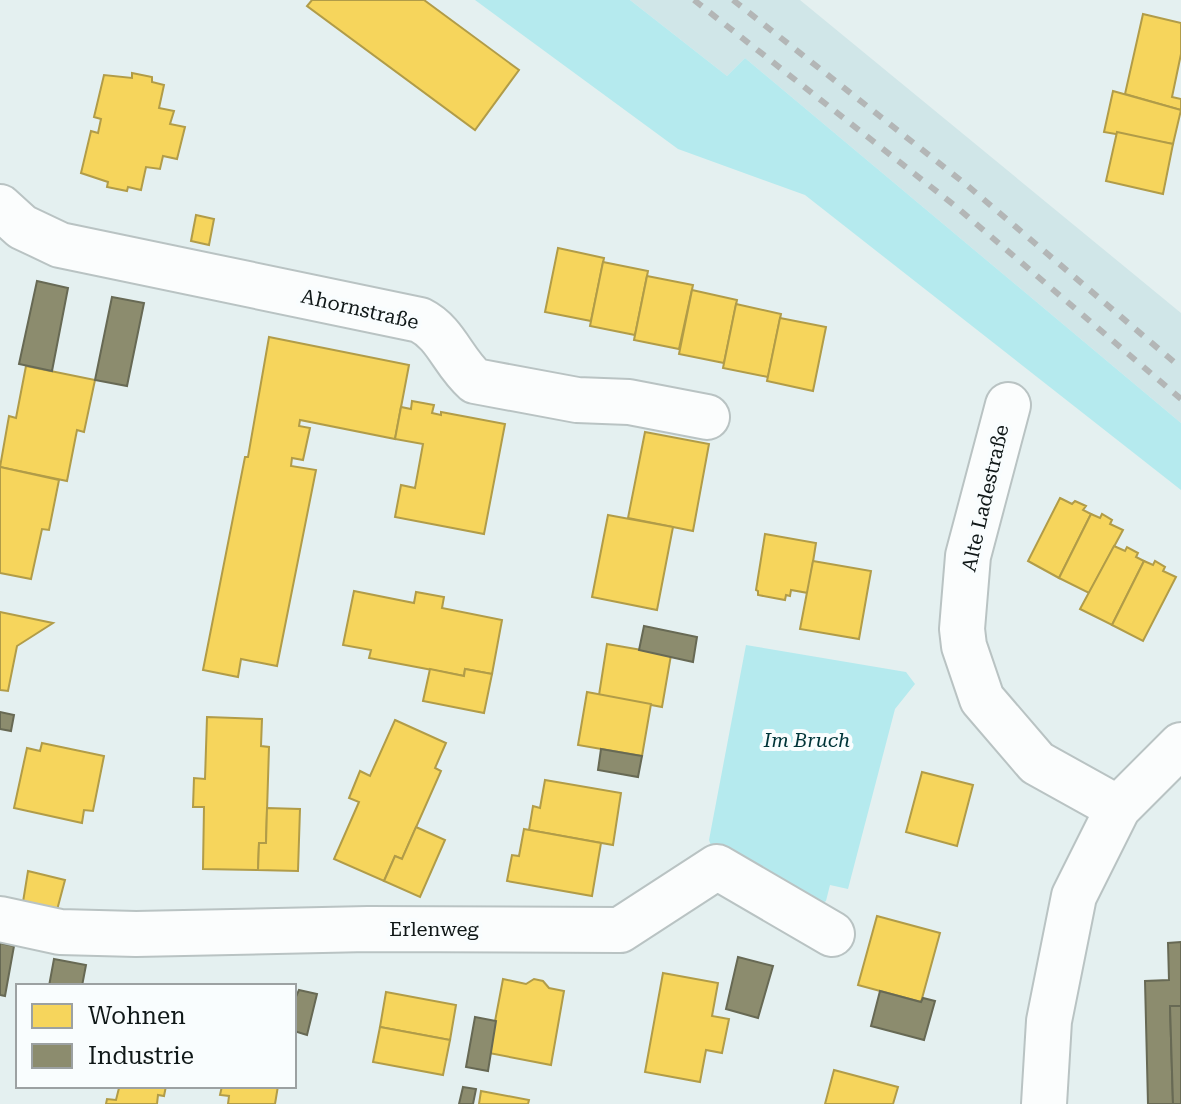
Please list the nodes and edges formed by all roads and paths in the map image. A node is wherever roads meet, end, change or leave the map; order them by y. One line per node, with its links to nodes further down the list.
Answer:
1 (0, 207): 3 (street, Ahornstraße)
2 (1008, 405): 5 (street, Alte Ladestraße)
3 (707, 417)
4 (1181, 745): 5 (street)
5 (1118, 808): 8 (street)
6 (0, 919): 7 (street, Erlenweg)
7 (832, 934)
8 (1044, 1104)

